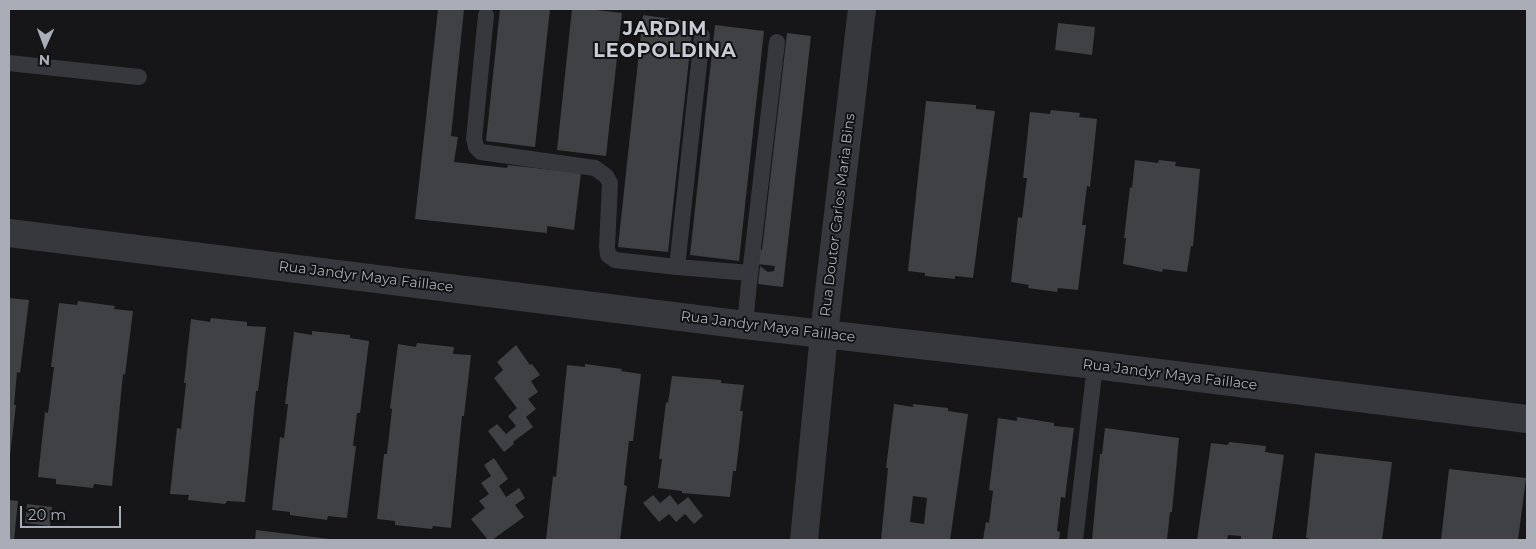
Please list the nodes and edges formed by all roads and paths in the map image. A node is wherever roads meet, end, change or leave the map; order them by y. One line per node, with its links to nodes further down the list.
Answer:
1 (862, 9): 11 (street, Rua Doutor Carlos Maria Bins)
2 (486, 16): 8 (lane)
3 (702, 36): 8 (lane)
4 (778, 42): 9 (lane)
5 (9, 63): 6 (lane)
6 (139, 77)
7 (9, 233): 10 (street, Rua Jandyr Maya Faillace)
8 (677, 267): 9 (lane)
9 (750, 273): 10 (lane)
10 (745, 325): 11 (street, Rua Jandyr Maya Faillace)
11 (824, 334): 12 (street, Rua Jandyr Maya Faillace); 14 (street, Rua Doutor Carlos Maria Bins)
12 (1095, 365): 13 (street, Rua Jandyr Maya Faillace); 15 (lane)
13 (1527, 420)
14 (804, 540)
15 (1075, 540)

